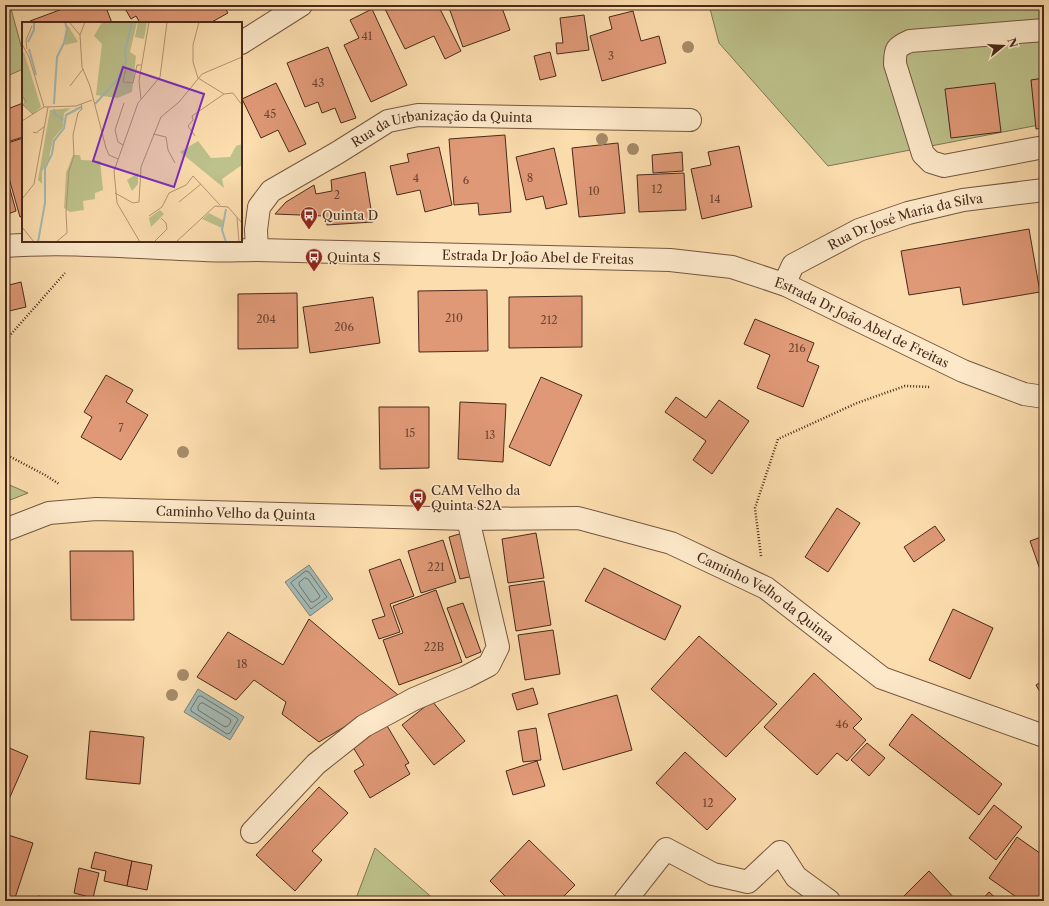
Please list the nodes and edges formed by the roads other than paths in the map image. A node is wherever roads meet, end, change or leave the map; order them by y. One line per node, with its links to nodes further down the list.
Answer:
1 (301, 5): 3 (street)
2 (1044, 30): 5 (street)
3 (242, 42)
4 (690, 120): 9 (street, Rua da Urbanização da Quinta)
5 (1044, 147)
6 (1044, 190): 10 (street, Rua Dr José Maria da Silva)
7 (107, 243): 8 (street, Estrada Dr João Abel de Freitas); 9 (street, Estrada Dr João Abel de Freitas)
8 (5, 246)
9 (256, 250): 10 (street, Estrada Dr João Abel de Freitas)
10 (786, 285): 11 (street, Estrada Dr João Abel de Freitas)
11 (1044, 397)
12 (468, 519): 13 (street, Caminho Velho da Quinta); 14 (street, Caminho Velho da Quinta); 15 (street)
13 (5, 530)
14 (1044, 736)
15 (252, 832)
16 (625, 901): 17 (street)
17 (829, 901)

